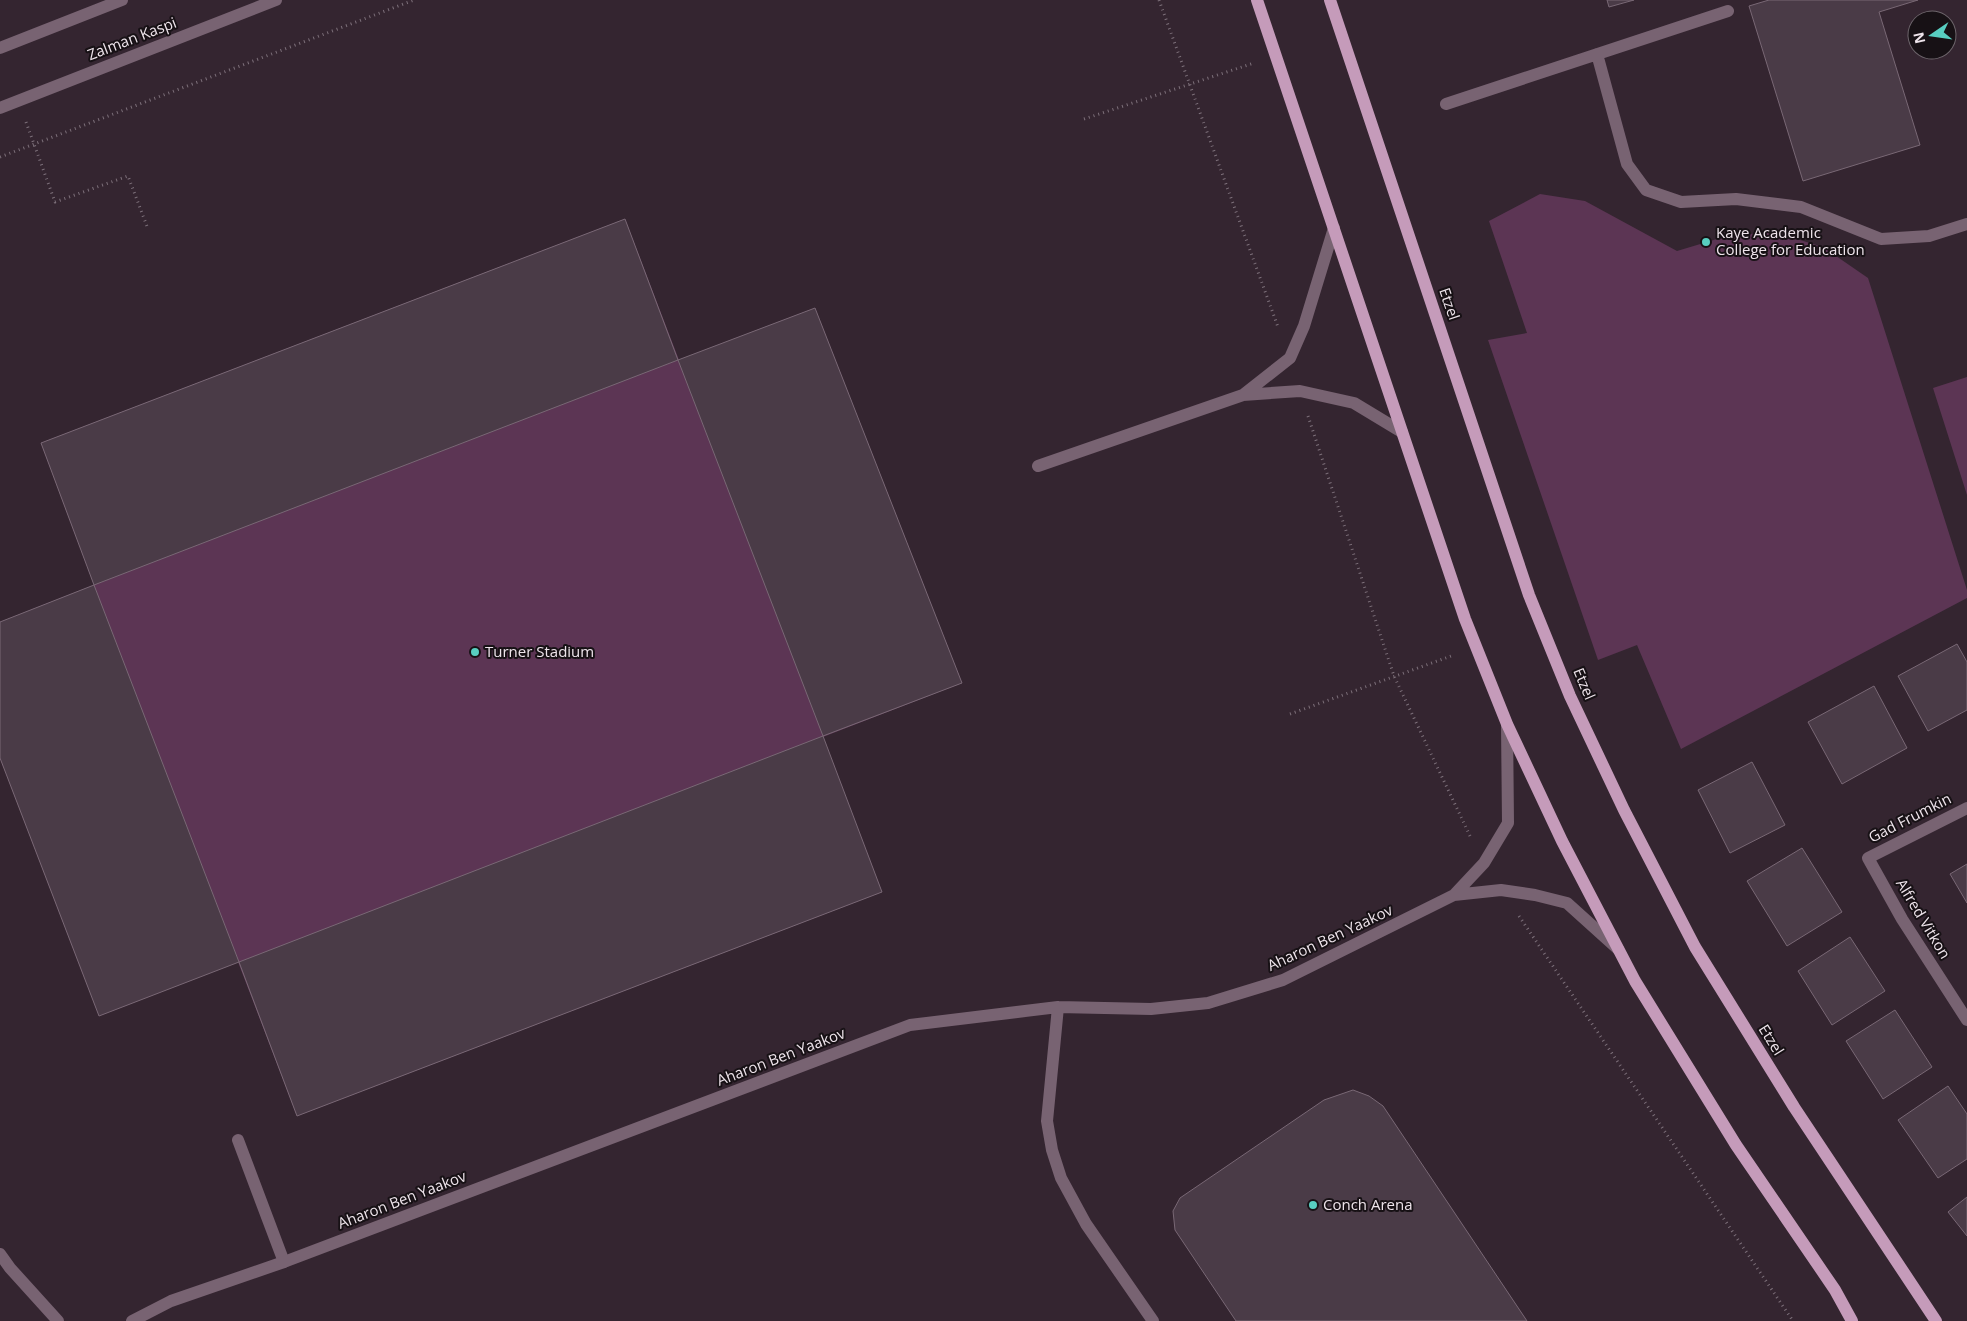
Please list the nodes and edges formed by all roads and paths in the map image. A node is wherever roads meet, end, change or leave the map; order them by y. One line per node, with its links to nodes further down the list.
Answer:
1 (122, 0): 8 (street)
2 (276, 0): 12 (street, Zalman Kaspi)
3 (414, 0): 16 (path)
4 (1159, 0): 11 (path)
5 (1257, 0): 10 (main road)
6 (1330, 0): 46 (main road, Etzel)
7 (1728, 11): 9 (street)
8 (0, 48)
9 (1597, 54): 13 (street); 18 (street)
10 (1276, 56): 11 (path); 19 (main road)
11 (1188, 84): 15 (path); 21 (path)
12 (18, 101): 14 (street, Zalman Kaspi); 16 (path)
13 (1446, 104)
14 (0, 108)
15 (1084, 119)
16 (34, 145): 17 (path); 20 (path)
17 (0, 157)
18 (1967, 224)
19 (1334, 228): 21 (street); 24 (main road)
20 (148, 229)
21 (1290, 358): 23 (street)
22 (1300, 391): 23 (street); 24 (street); 27 (path)
23 (1243, 395): 25 (street)
24 (1402, 432): 26 (main road)
25 (1038, 466)
26 (1476, 646): 27 (path); 29 (main road)
27 (1394, 676): 28 (path); 32 (path)
28 (1290, 714)
29 (1507, 724): 32 (street, Aharon Ben Yaakov); 35 (main road)
30 (1967, 808): 31 (street, Gad Frumkin)
31 (1868, 858): 37 (street, Alfred Vitkon)
32 (1484, 863): 34 (street, Aharon Ben Yaakov)
33 (1501, 890): 34 (street, Aharon Ben Yaakov); 35 (street, Aharon Ben Yaakov); 44 (path)
34 (1454, 895): 36 (street, Aharon Ben Yaakov)
35 (1618, 950): 45 (main road)
36 (1058, 1007): 40 (street, Aharon Ben Yaakov); 43 (street)
37 (1967, 1020)
38 (238, 1140): 40 (street)
39 (0, 1254): 41 (street)
40 (284, 1262): 42 (street, Aharon Ben Yaakov)
41 (58, 1321)
42 (132, 1321)
43 (1153, 1321)
44 (1793, 1321)
45 (1852, 1321)
46 (1936, 1321)

